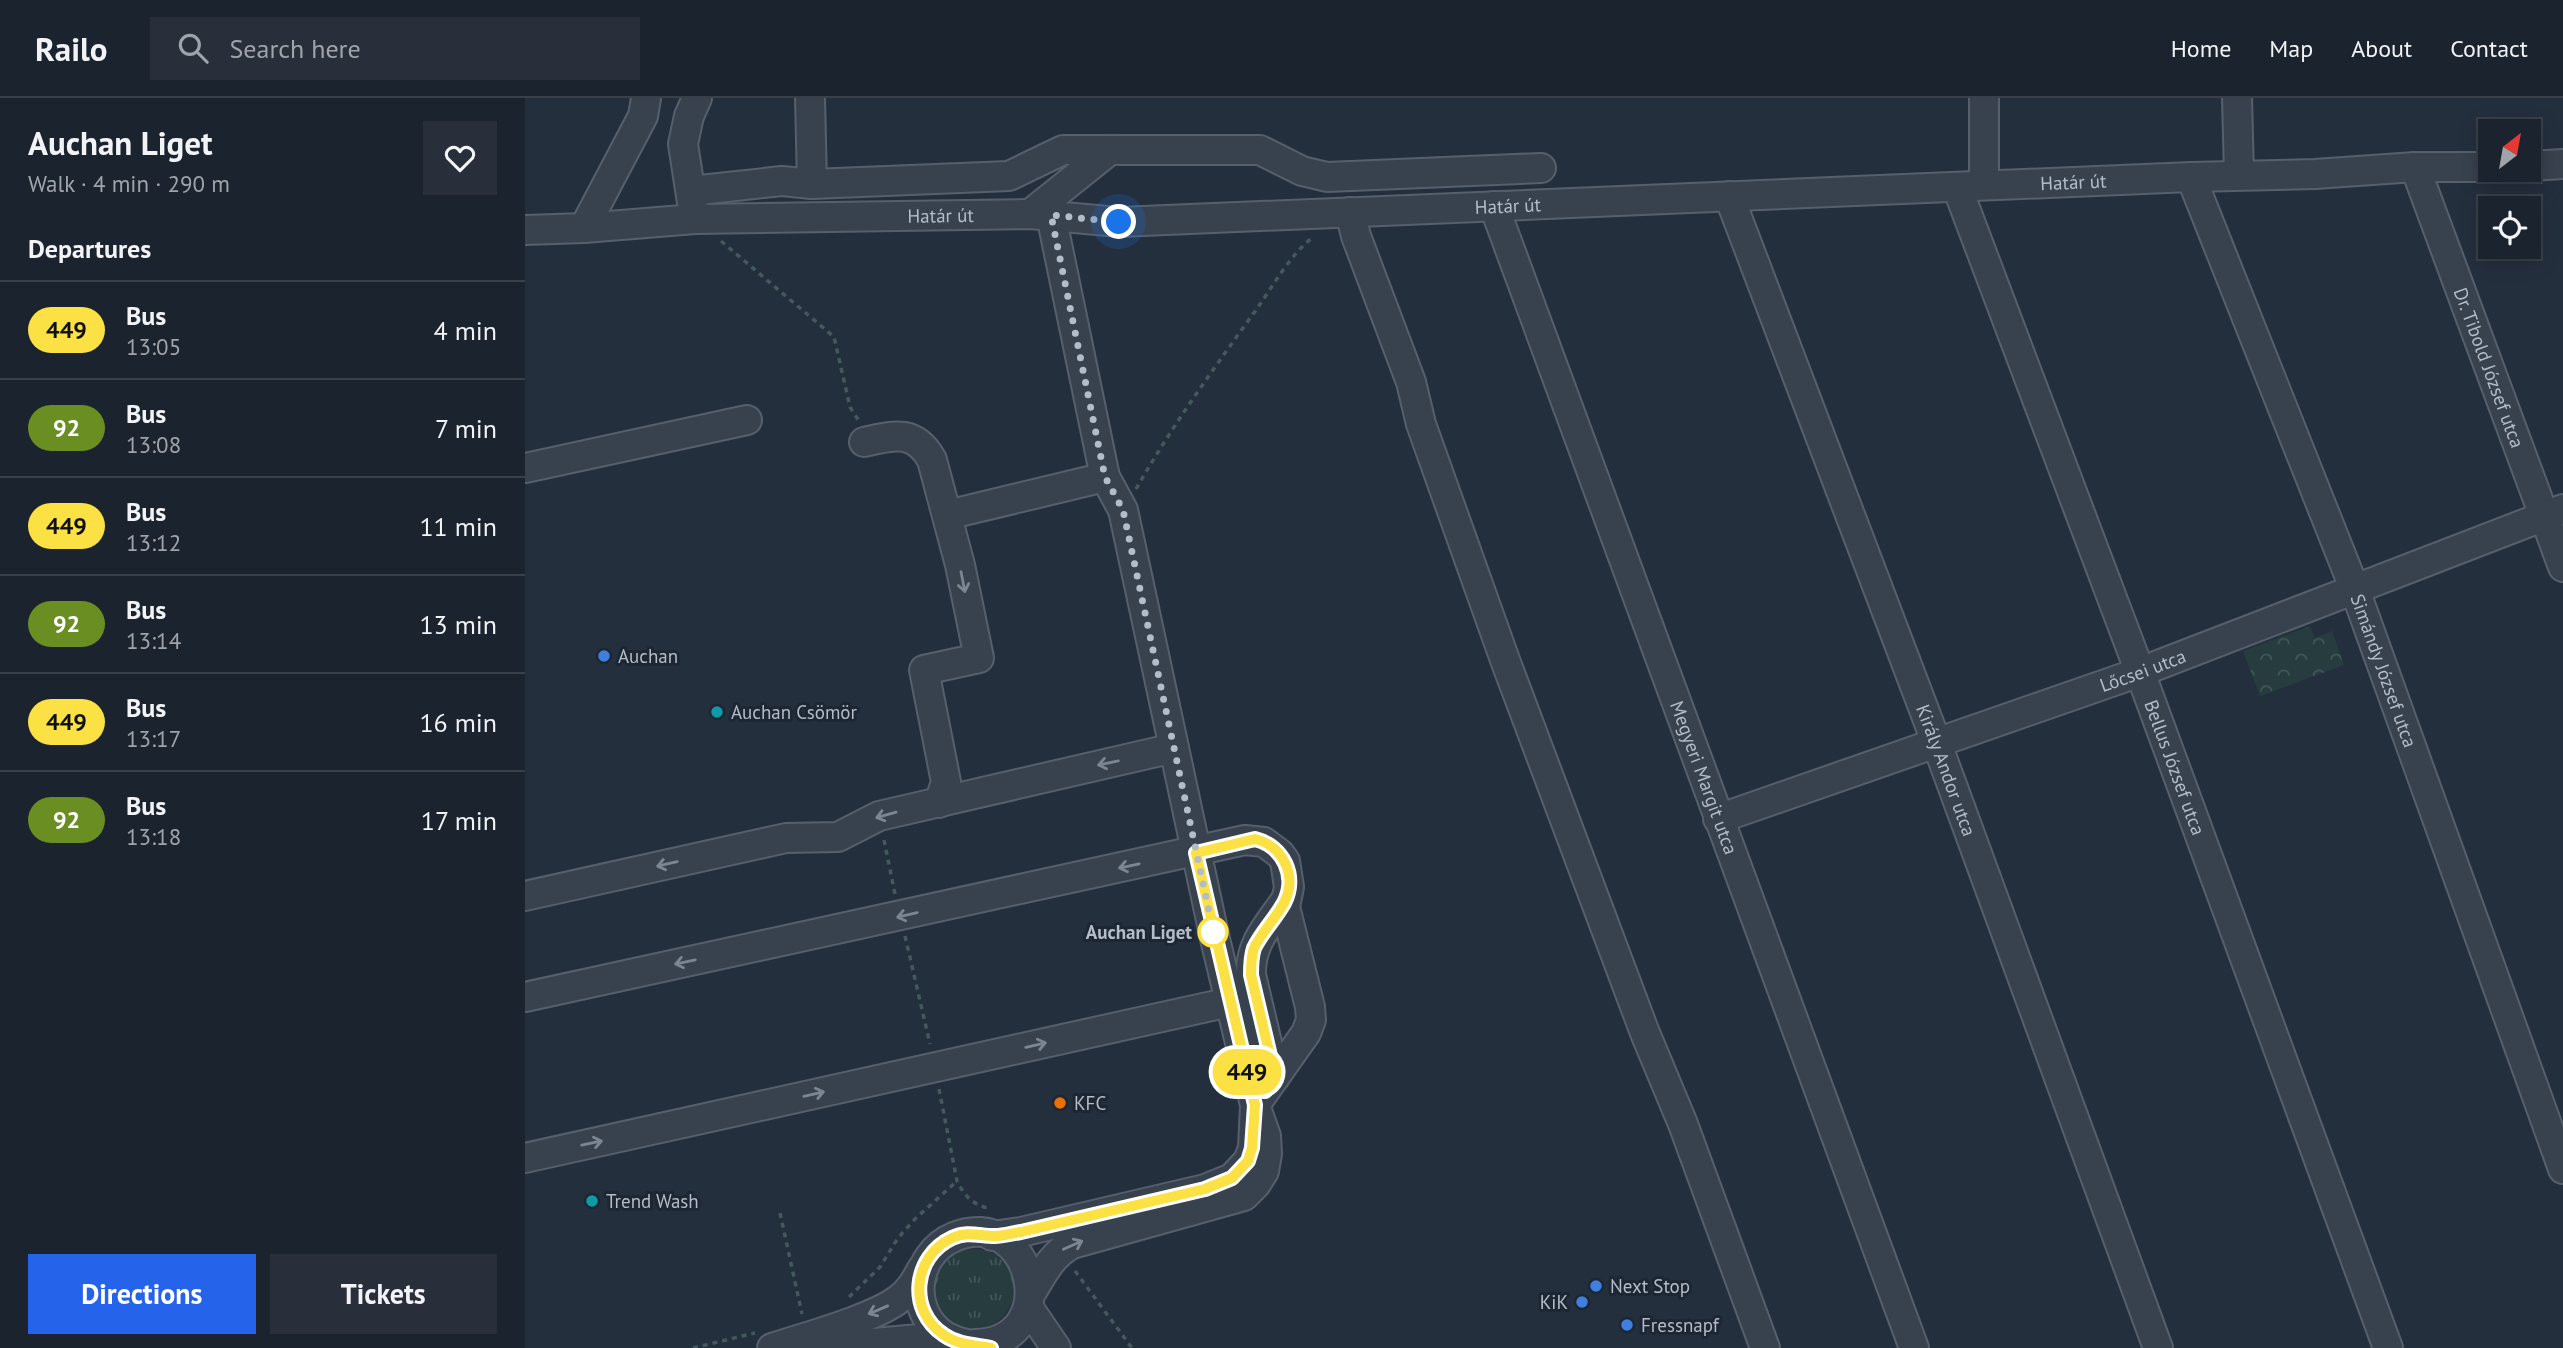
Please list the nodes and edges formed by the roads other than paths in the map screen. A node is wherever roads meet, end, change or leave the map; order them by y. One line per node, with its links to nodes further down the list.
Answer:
1 (646, 98): 22 (street)
2 (697, 98): 16 (street)
3 (810, 98): 14 (street)
4 (1984, 98): 15 (street)
5 (2238, 98): 12 (street)
6 (1110, 150): 11 (street); 14 (street); 19 (street)
7 (2563, 164): 8 (street)
8 (2541, 165)
9 (2415, 167): 10 (street, Határ út); 12 (street, Határ út); 28 (street, Dr. Tibold József utca)
10 (2478, 167)
11 (1541, 168)
12 (2239, 175): 13 (street, Határ út)
13 (2191, 177): 15 (street, Határ út); 31 (street, Simándy József utca)
14 (812, 184): 16 (street)
15 (1971, 186): 17 (street, Határ út); 32 (street, Bellus József utca)
16 (691, 191): 20 (street)
17 (1729, 196): 18 (street, Határ út); 33 (street, Király Andor utca)
18 (1494, 206): 21 (street, Határ út); 36 (street, Megyeri Margit utca)
19 (1041, 214): 20 (street, Határ út); 21 (street, Határ út); 27 (street)
20 (707, 218): 22 (street, Határ út)
21 (1353, 224): 53 (street)
22 (584, 228): 23 (street, Határ út)
23 (525, 230)
24 (747, 420): 26 (street)
25 (871, 441): 29 (street)
26 (525, 468)
27 (1105, 477): 29 (street); 34 (street)
28 (2554, 513): 30 (street, Dr. Tibold József utca); 31 (street, Lőcsei utca)
29 (947, 515): 35 (street, one-way to 35)
30 (2563, 567)
31 (2355, 590): 32 (street, Lőcsei utca); 45 (street, Simándy József utca)
32 (2140, 672): 33 (street, Lőcsei utca); 56 (street, Bellus József utca)
33 (1937, 744): 36 (street, Lőcsei utca); 55 (street, Király Andor utca)
34 (1174, 748): 35 (street, one-way to 35); 37 (street)
35 (939, 803): 38 (street, one-way to 38)
36 (1718, 819): 54 (street, Megyeri Margit utca)
37 (1196, 853): 39 (street); 40 (street, one-way to 40); 41 (street)
38 (525, 896)
39 (1285, 901): 42 (street); 42 (street)
40 (525, 997)
41 (1230, 1002): 43 (street); 44 (street, one-way to 41)
42 (1275, 1077): 43 (street)
43 (1255, 1105): 46 (street); 48 (street, one-way to 43)
44 (525, 1158)
45 (2563, 1169)
46 (991, 1222): 47 (street); 48 (street)
47 (925, 1263): 49 (street, one-way to 49); 50 (street)
48 (1029, 1301): 50 (street); 52 (street)
49 (769, 1339)
50 (972, 1344): 51 (street)
51 (827, 1347)
52 (1056, 1348)
53 (1765, 1348)
54 (1914, 1348)
55 (2158, 1348)
56 (2388, 1348)

